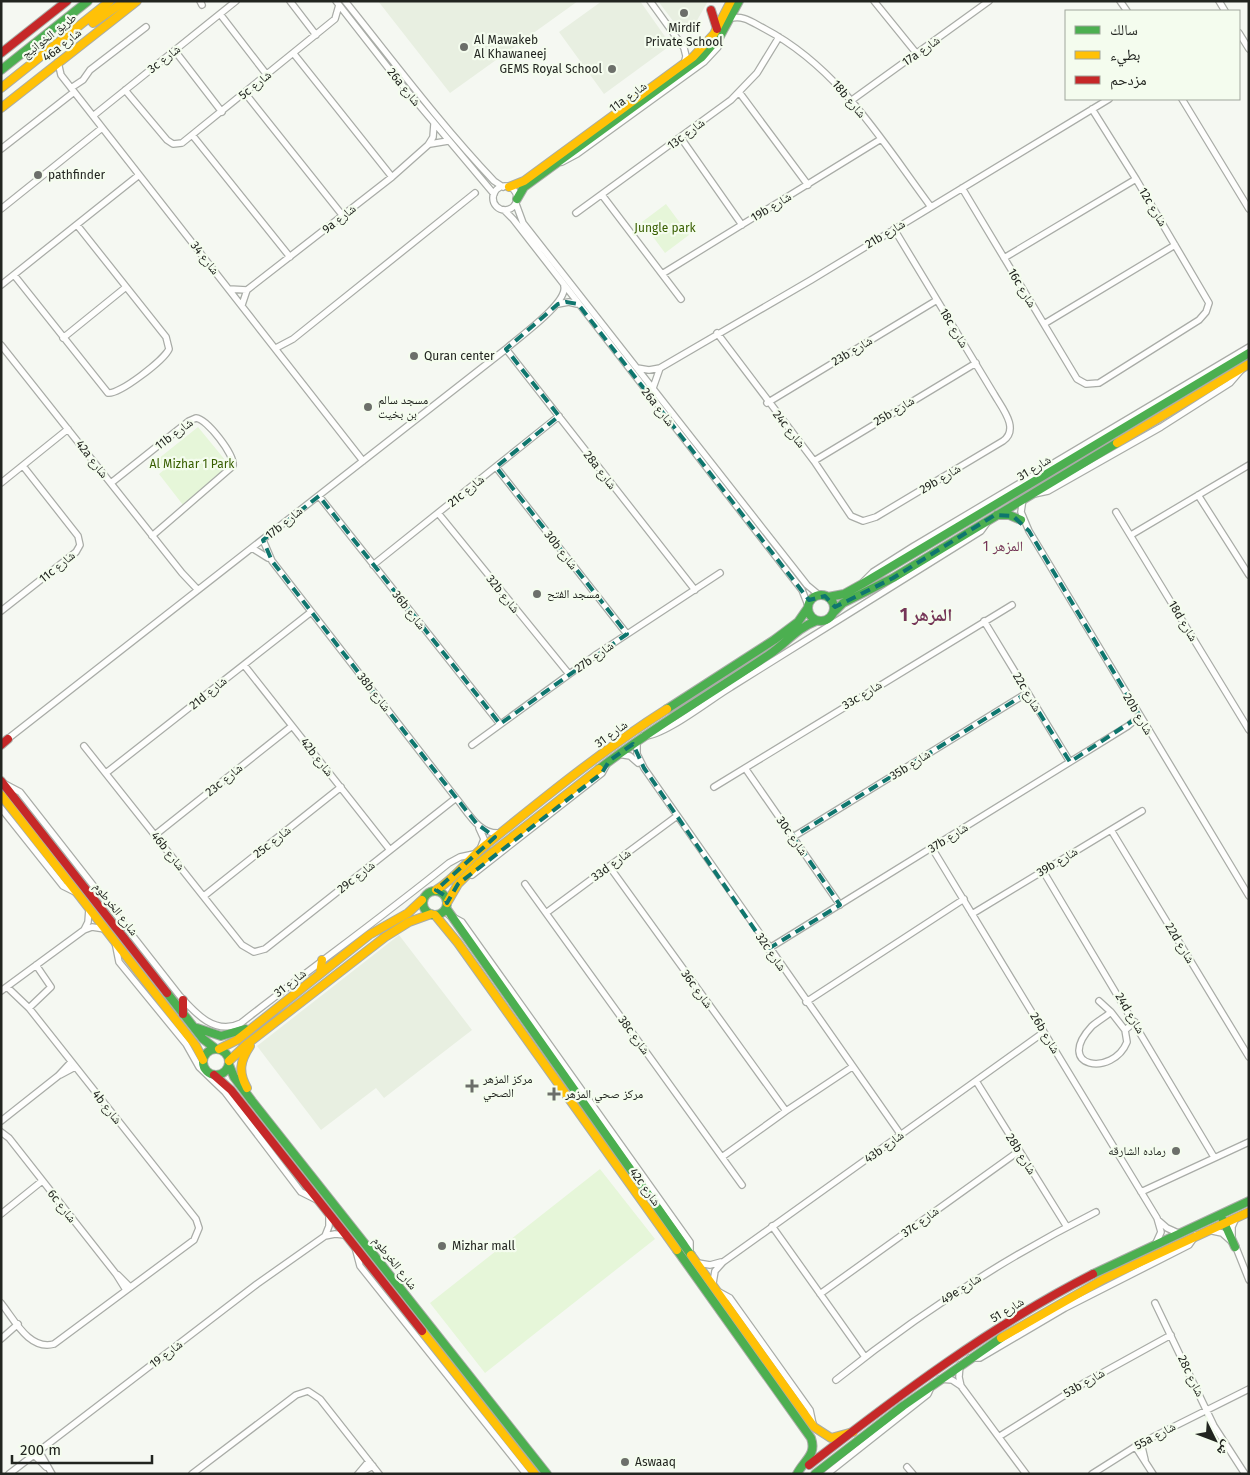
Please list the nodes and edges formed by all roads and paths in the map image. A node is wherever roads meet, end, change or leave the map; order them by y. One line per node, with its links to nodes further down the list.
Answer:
1 (68, 1): 30 (main road)
2 (88, 1): 35 (main road, طريق الخوانيج)
3 (110, 1): 21 (main road, طريق الخوانيج)
4 (126, 1): 21 (main road)
5 (137, 1): 33 (main road, 46a شارع)
6 (236, 1): 15 (street, 3c شارع)
7 (290, 1): 23 (street)
8 (346, 1): 63 (street, 26a شارع)
9 (650, 1): 26 (street)
10 (874, 1): 32 (street)
11 (989, 1): 32 (street, 17a شارع)
12 (736, 2): 16 (street); 18 (main road, 11a شارع); 22 (main road, 11a شارع)
13 (338, 3): 17 (street, 26a شارع); 19 (street)
14 (711, 10): 22 (main road)
15 (220, 14): 29 (street, 3c شارع); 38 (street)
16 (742, 17): 18 (street); 25 (street, 18b شارع)
17 (350, 18): 19 (street); 51 (street, 26a شارع)
18 (729, 19): 22 (main road, 11a شارع)
19 (335, 20): 23 (street, 5c شارع)
20 (146, 27): 40 (street)
21 (71, 32): 39 (main road, طريق الخوانيج)
22 (719, 32): 27 (main road, 11a شارع); 68 (main road, 11a شارع)
23 (316, 35): 31 (street, 5c شارع)
24 (1240, 35): 28 (street)
25 (779, 37): 42 (street, 13c شارع); 44 (street, 18b شارع)
26 (684, 48): 27 (street); 34 (street)
27 (702, 49): 34 (main road, 11a شارع)
28 (1249, 49)
29 (175, 51): 41 (street, 3c شارع); 49 (street)
30 (1, 53)
31 (294, 54): 38 (street, 5c شارع); 60 (street)
32 (917, 54): 44 (street, 17a شارع)
33 (58, 62): 36 (main road, 46a شارع); 37 (street, شارع 34)
34 (684, 64): 63 (main road, 11a شارع)
35 (1, 70)
36 (48, 70): 37 (street); 47 (main road, 46a شارع)
37 (61, 75): 40 (street, شارع 34)
38 (267, 75): 43 (street, 5c شارع)
39 (1, 88)
40 (73, 90): 50 (street, شارع 34); 58 (street)
41 (125, 90): 50 (street, 3c شارع); 53 (street, 5c شارع)
42 (739, 92): 54 (street, 13c شارع); 62 (street)
43 (245, 93): 49 (street, 5c شارع); 74 (street)
44 (852, 100): 55 (street, 18b شارع)
45 (1107, 100): 48 (street, 21b شارع)
46 (1183, 100): 71 (street)
47 (1, 108)
48 (1092, 109): 61 (street, 12c شارع); 64 (street, 21b شارع)
49 (222, 112): 53 (street, 5c شارع)
50 (93, 116): 52 (street, شارع 34)
51 (434, 124): 56 (street, 26a شارع); 57 (street)
52 (102, 128): 59 (street, شارع 34); 70 (street)
53 (193, 136): 79 (street)
54 (681, 138): 67 (street, 13c شارع); 76 (street)
55 (881, 139): 62 (street, 19b شارع); 69 (street, 18b شارع)
56 (448, 141): 57 (street); 66 (street, 26a شارع)
57 (428, 145): 60 (street, 9a شارع)
58 (1, 149)
59 (140, 176): 75 (street); 86 (street, شارع 34)
60 (392, 177): 74 (street, 9a شارع)
61 (1136, 179): 78 (street, 12c شارع); 80 (street)
62 (808, 185): 76 (street, 19b شارع)
63 (506, 187): 66 (street); 68 (street)
64 (962, 188): 69 (street, 21b شارع); 80 (street, 16c شارع)
65 (475, 193): 98 (street)
66 (494, 194): 72 (street)
67 (602, 195): 73 (street, 13c شارع); 81 (street)
68 (516, 201): 72 (street); 103 (street, 26a شارع)
69 (931, 207): 77 (street, 21b شارع)
70 (1, 209)
71 (1249, 209)
72 (504, 210): 84 (street, 26a شارع)
73 (576, 213)
74 (343, 216): 79 (street, 9a شارع)
75 (77, 225): 82 (street); 85 (street)
76 (742, 225): 81 (street, 19b شارع)
77 (894, 229): 89 (street, 18c شارع); 94 (street, 21b شارع)
78 (1175, 244): 93 (street); 105 (street, 12c شارع)
79 (290, 257): 87 (street, 9a شارع)
80 (1004, 258): 93 (street, 16c شارع)
81 (662, 274): 88 (street)
82 (14, 275): 83 (street); 95 (street)
83 (1, 285)
84 (564, 286): 90 (street); 91 (street, 26a شارع)
85 (126, 287): 95 (street); 95 (street)
86 (229, 289): 87 (street); 92 (street, شارع 34)
87 (247, 290): 92 (street)
88 (681, 299)
89 (937, 300): 101 (street, 18c شارع); 107 (street, 23b شارع)
90 (558, 304): 91 (street); 99 (street, 17b شارع)
91 (578, 304): 143 (street, 26a شارع)
92 (242, 306): 98 (street, شارع 34)
93 (1044, 324): 105 (street, 16c شارع)
94 (717, 334): 104 (street, 21b شارع); 107 (street, 24c شارع)
95 (63, 338)
96 (1, 345): 110 (street, 42a شارع)
97 (1249, 346): 137 (street)
98 (276, 348): 111 (street, شارع 34)
99 (506, 349): 108 (street, 28a شارع); 111 (street, 17b شارع)
100 (1249, 353): 116 (main road, شارع 31)
101 (976, 363): 109 (street, 18c شارع); 112 (street, 25b شارع)
102 (1246, 366): 121 (main road, شارع 31)
103 (637, 368): 104 (street); 106 (street, 26a شارع)
104 (660, 368): 106 (street)
105 (1086, 384)
106 (653, 388): 140 (street, 26a شارع)
107 (767, 403): 112 (street, 24c شارع)
108 (559, 416): 115 (street, 21c شارع); 138 (street, 28a شارع)
109 (1010, 429): 127 (street, 29b شارع)
110 (69, 431): 114 (street); 118 (street, 42a شارع)
111 (365, 459): 120 (street, 17b شارع)
112 (814, 461): 127 (street, 24c شارع)
113 (1249, 465): 119 (street)
114 (23, 466): 117 (street); 144 (street, 11c شارع)
115 (496, 467): 124 (street, 21c شارع); 149 (street, 30b شارع)
116 (1055, 468): 122 (main road); 137 (main road, شارع 31)
117 (1, 483)
118 (111, 484): 129 (street, 42a شارع); 129 (street, 11b شارع)
119 (1198, 495): 130 (street); 136 (street)
120 (318, 496): 131 (street, 17b شارع); 134 (street, 36b شارع)
121 (1026, 497): 122 (main road, شارع 31); 128 (street, 20b شارع)
122 (1012, 506): 125 (main road, شارع 31); 126 (street, 20b شارع)
123 (1116, 512): 130 (street, 18d شارع)
124 (438, 513): 134 (street, 21c شارع); 151 (street, 32b شارع)
125 (992, 517): 126 (main road); 146 (main road, شارع 31); 157 (street)
126 (1021, 520): 128 (street, 20b شارع)
127 (863, 521)
128 (1029, 531): 153 (street, 20b شارع)
129 (151, 534): 139 (street, 42a شارع)
130 (1130, 535): 156 (street, 18d شارع)
131 (263, 540): 132 (street, 17b شارع); 133 (street, 38b شارع)
132 (252, 548): 133 (street, 38b شارع); 139 (street, 17b شارع)
133 (272, 561): 145 (street, 38b شارع)
134 (373, 565): 154 (street, 36b شارع)
135 (720, 573): 138 (street, 27b شارع)
136 (1249, 575)
137 (862, 584): 141 (main road, شارع 31)
138 (695, 590): 149 (street, 27b شارع)
139 (196, 592): 158 (street, 17b شارع)
140 (819, 595): 141 (main road); 143 (main road)
141 (828, 598): 146 (main road)
142 (1012, 605): 148 (street, 33c شارع)
143 (808, 607): 147 (main road); 176 (main road, شارع 31)
144 (1, 611)
145 (311, 612): 150 (street, 21d شارع); 170 (street, 38b شارع)
146 (834, 612): 147 (main road)
147 (816, 621): 157 (main road, شارع 31)
148 (984, 621): 152 (street, 22c شارع); 164 (street, 33c شارع)
149 (627, 634): 151 (street, 27b شارع)
150 (244, 664): 155 (street, 42b شارع); 165 (street, 21d شارع)
151 (569, 674): 154 (street, 27b شارع)
152 (1027, 693): 162 (street, 22c شارع); 178 (street, 35b شارع)
153 (1141, 719): 162 (street, 37b شارع); 188 (street, 20b شارع)
154 (500, 724): 159 (street, 27b شارع)
155 (292, 726): 167 (street, 42b شارع); 177 (street, 23c شارع)
156 (1249, 730)
157 (640, 739): 161 (main road, شارع 31); 163 (street, 32c شارع)
158 (3, 744)
159 (472, 745)
160 (84, 746): 165 (street, 46b شارع)
161 (618, 754): 163 (street, 32c شارع); 193 (main road, شارع 31)
162 (1070, 762): 179 (street, 37b شارع)
163 (644, 768): 173 (street, 32c شارع)
164 (745, 768): 168 (street, 33c شارع); 178 (street, 30c شارع)
165 (106, 773): 177 (street, 46b شارع)
166 (2, 782): 209 (street); 214 (main road, شارع الخرطوم)
167 (341, 787): 180 (street, 42b شارع); 187 (street, 25c شارع)
168 (714, 787)
169 (1, 795): 186 (main road, شارع الخرطوم)
170 (456, 798): 174 (street, 38b شارع); 180 (street, 29c شارع)
171 (1, 808): 186 (street)
172 (1142, 810): 175 (street, 39b شارع)
173 (677, 816): 182 (street, 33d شارع); 202 (street, 32c شارع)
174 (477, 824): 176 (street, 38b شارع); 181 (street)
175 (1111, 830): 183 (street, 39b شارع); 222 (street, 22d شارع)
176 (500, 833): 181 (main road, شارع 31)
177 (155, 835): 187 (street, 46b شارع)
178 (793, 837): 191 (street, 30c شارع)
179 (932, 848): 189 (street, 26b شارع); 191 (street, 37b شارع)
180 (390, 850): 203 (street, 29c شارع)
181 (476, 852): 185 (main road, شارع 31); 204 (street)
182 (609, 866): 194 (street, 33d شارع); 233 (street, 36c شارع)
183 (1043, 871): 195 (street, 39b شارع); 216 (street, 24d شارع)
184 (525, 884): 194 (street, 38c شارع)
185 (436, 890): 190 (main road); 193 (main road)
186 (76, 892): 192 (main road, شارع الخرطوم)
187 (204, 896): 203 (street, 46b شارع)
188 (1249, 896)
189 (964, 899): 195 (street, 26b شارع); 211 (street)
190 (422, 900): 196 (main road); 206 (main road, شارع 31)
191 (840, 905): 202 (street, 37b شارع)
192 (89, 909): 197 (main road, شارع الخرطوم); 198 (street)
193 (447, 909): 196 (main road); 199 (main road, 42c شارع); 264 (street)
194 (546, 913): 241 (street, 38c شارع)
195 (972, 914): 219 (street, 26b شارع)
196 (433, 915): 201 (main road, 42c شارع); 220 (main road, شارع 31)
197 (105, 929): 198 (street); 200 (main road, شارع الخرطوم)
198 (84, 930): 205 (street)
199 (466, 938): 201 (main road); 264 (main road, 42c شارع)
200 (115, 942): 223 (main road, شارع الخرطوم); 234 (street)
201 (458, 943): 284 (main road, 42c شارع)
202 (768, 949): 211 (street, 32c شارع)
203 (254, 952)
204 (322, 960): 206 (main road); 209 (street)
205 (36, 965): 207 (street); 212 (street)
206 (320, 974): 215 (main road, شارع 31)
207 (9, 985): 208 (street); 212 (street, 4b شارع)
208 (1, 991)
209 (183, 1000): 214 (main road)
210 (1099, 1001): 213 (street)
211 (806, 1002): 227 (street, 32c شارع)
212 (29, 1008): 224 (street, 4b شارع)
213 (1111, 1012): 218 (street); 218 (street)
214 (183, 1014): 217 (main road, شارع الخرطوم)
215 (260, 1021): 217 (main road); 221 (main road, شارع 31)
216 (1135, 1022): 218 (street); 242 (street, 24d شارع)
217 (192, 1026): 221 (main road, شارع الخرطوم)
218 (1125, 1030)
219 (1044, 1032): 230 (street, 43b شارع); 245 (street, 26b شارع)
220 (255, 1038): 225 (main road, شارع 31); 232 (main road)
221 (218, 1049): 223 (main road); 225 (main road)
222 (1249, 1057)
223 (203, 1060): 228 (main road)
224 (71, 1062): 226 (street, 4b شارع); 229 (street)
225 (229, 1063): 228 (main road); 232 (main road, شارع الخرطوم)
226 (75, 1067): 229 (street); 269 (street, 4b شارع)
227 (852, 1067): 233 (street); 237 (street, 32c شارع)
228 (214, 1075): 231 (main road, شارع الخرطوم)
229 (58, 1076): 235 (street)
230 (976, 1081): 237 (street, 43b شارع); 240 (street, 28b شارع)
231 (237, 1098): 234 (main road); 246 (main road, شارع الخرطوم)
232 (252, 1101): 304 (main road, شارع الخرطوم)
233 (786, 1111): 241 (street)
234 (241, 1113): 246 (street)
235 (1, 1123): 238 (street, 6c شارع)
236 (1, 1132): 238 (street, 6c شارع)
237 (901, 1135): 255 (street, 43b شارع)
238 (8, 1138): 243 (street, 6c شارع)
239 (1249, 1142): 242 (street)
240 (1019, 1151): 256 (street, 28b شارع); 271 (street, 37c شارع)
241 (722, 1157): 244 (street, 38c شارع)
242 (1214, 1157): 245 (street)
243 (42, 1181): 250 (street); 269 (street, 6c شارع)
244 (742, 1185)
245 (1141, 1192): 252 (street, 26b شارع)
246 (319, 1200): 251 (main road, شارع الخرطوم)
247 (1249, 1202): 254 (main road); 258 (main road, شارع 51)
248 (1096, 1212): 256 (street, 49e شارع)
249 (1249, 1212): 253 (main road, شارع 51)
250 (1, 1214)
251 (329, 1215): 259 (main road, شارع الخرطوم); 260 (street)
252 (1157, 1218): 258 (street, 26b شارع); 261 (street)
253 (1236, 1218): 254 (main road, شارع 51); 263 (street)
254 (1223, 1223): 257 (main road, شارع 51); 263 (main road)
255 (772, 1226): 265 (street, 43b شارع); 271 (street)
256 (1067, 1227): 277 (street, 49e شارع)
257 (1208, 1230): 263 (street); 278 (main road, شارع 51)
258 (1178, 1232): 261 (main road, شارع 51)
259 (345, 1235): 260 (street); 262 (main road, شارع الخرطوم)
260 (324, 1236): 293 (street, شارع 19)
261 (1156, 1243): 288 (main road, شارع 51)
262 (354, 1245): 296 (street); 298 (main road, شارع الخرطوم)
263 (1235, 1247): 267 (street)
264 (690, 1252): 266 (main road, 42c شارع)
265 (723, 1262): 266 (street); 268 (street, 43b شارع)
266 (698, 1263): 268 (main road, 42c شارع)
267 (1249, 1280)
268 (713, 1283): 270 (main road, 42c شارع)
269 (128, 1289): 274 (street)
270 (719, 1292): 285 (main road, 42c شارع); 287 (street)
271 (820, 1294): 277 (street)
272 (1, 1303): 274 (street)
273 (1155, 1303): 275 (street, 28c شارع)
274 (20, 1326): 276 (street)
275 (1171, 1335): 286 (street, 28c شارع); 289 (street, 53b شارع)
276 (3, 1338)
277 (865, 1357): 280 (street, 49e شارع)
278 (960, 1365): 279 (main road, شارع 51); 282 (street)
279 (940, 1379): 281 (main road, شارع 51); 282 (street)
280 (836, 1380)
281 (932, 1385): 307 (main road, شارع 51); 308 (street)
282 (962, 1386): 289 (street)
283 (1249, 1389): 286 (street, 55a شارع)
284 (785, 1405): 285 (main road); 305 (main road, 42c شارع)
285 (802, 1409): 287 (main road, 42c شارع)
286 (1206, 1409): 290 (street, 55a شارع); 313 (street, 28c شارع)
287 (813, 1426): 288 (main road); 292 (main road, 42c شارع)
288 (853, 1432): 292 (main road, شارع 51)
289 (1000, 1436): 310 (street)
290 (1142, 1443): 291 (street, 55a شارع); 294 (street)
291 (1135, 1446): 294 (street); 311 (street, 55a شارع)
292 (829, 1449): 305 (main road, شارع 51); 306 (main road)
293 (36, 1453): 299 (street, شارع 19); 300 (street)
294 (1145, 1460): 312 (street)
295 (371, 1463): 301 (street); 302 (street); 303 (street)
296 (517, 1463): 298 (main road)
297 (907, 1467): 309 (street)
298 (531, 1473)
299 (9, 1474)
300 (52, 1474)
301 (192, 1474)
302 (358, 1474)
303 (379, 1474)
304 (547, 1474)
305 (798, 1474)
306 (808, 1474)
307 (815, 1474)
308 (827, 1474)
309 (913, 1474)
310 (1026, 1474)
311 (1092, 1474)
312 (1153, 1474)
313 (1245, 1474)

